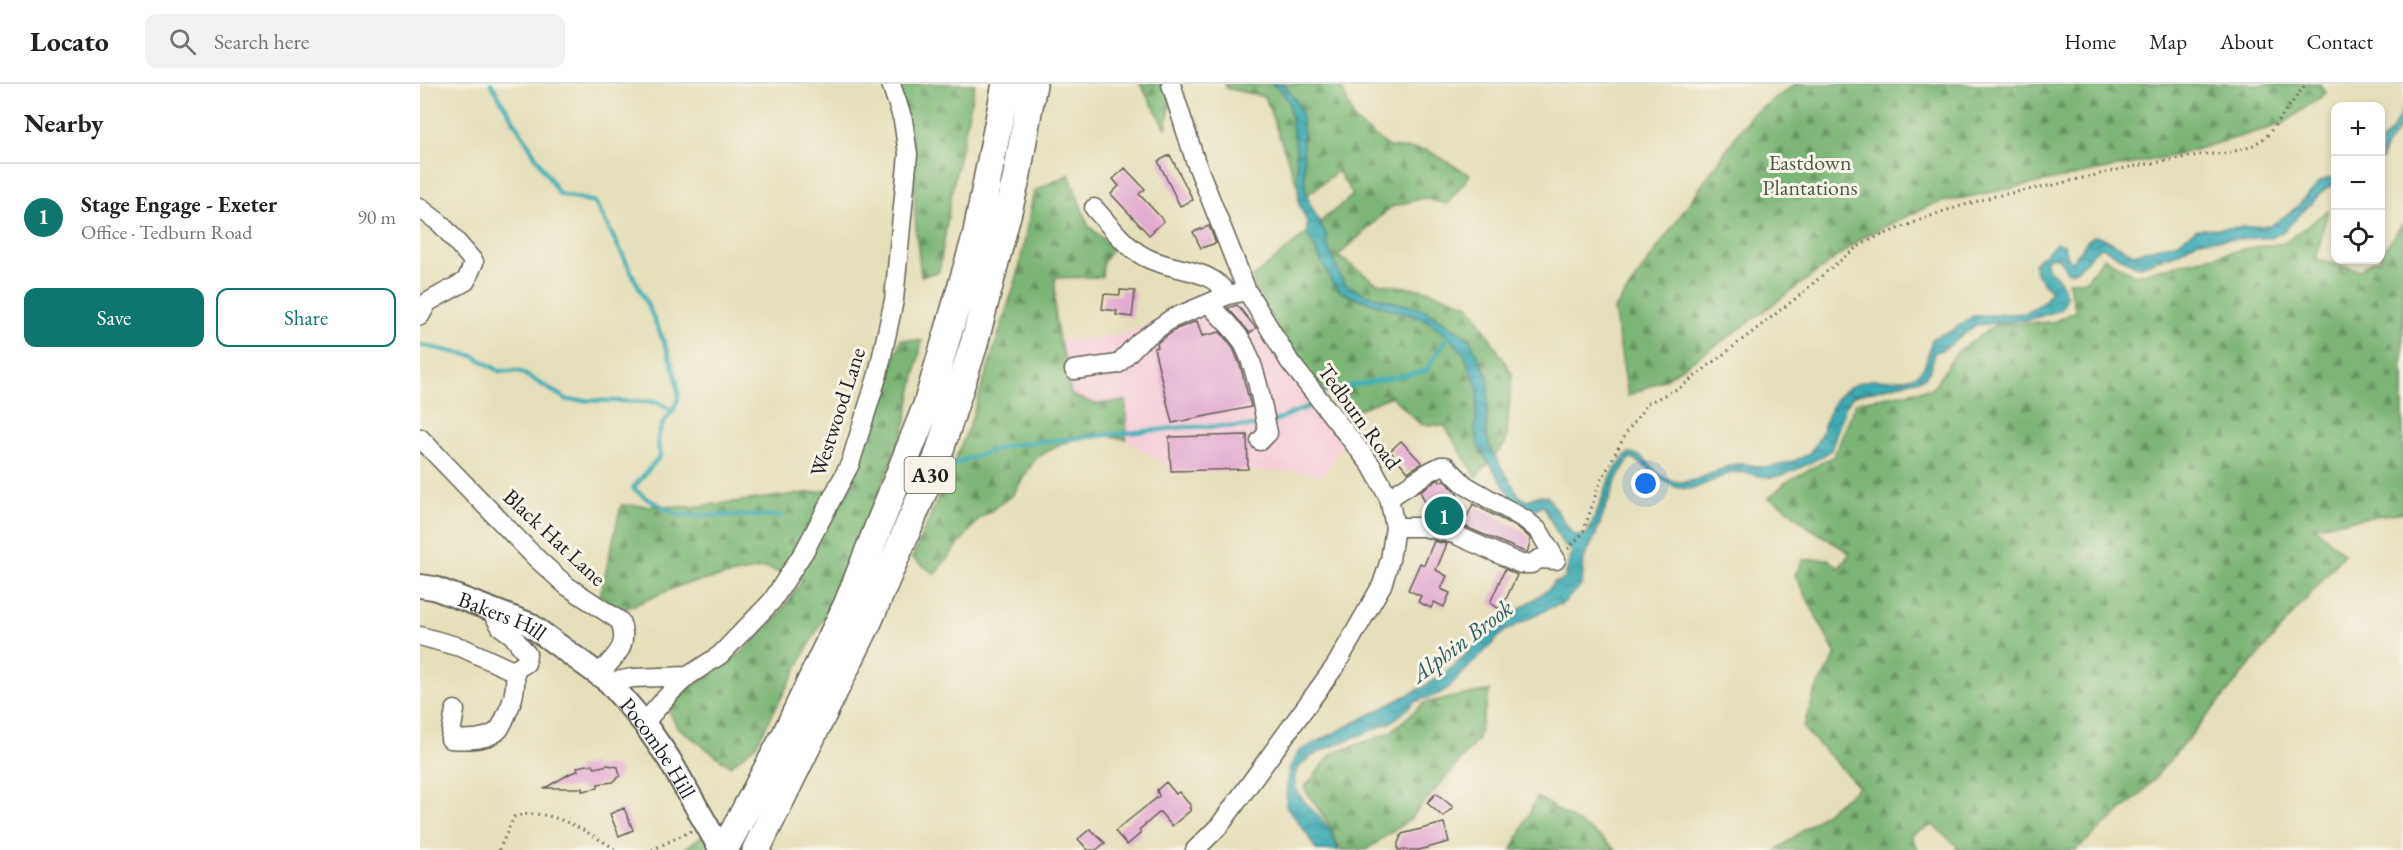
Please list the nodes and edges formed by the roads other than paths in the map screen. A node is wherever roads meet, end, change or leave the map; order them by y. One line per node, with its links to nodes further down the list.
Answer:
1 (891, 84): 21 (street, Westwood Lane)
2 (1006, 84): 26 (highway, A30)
3 (1033, 84): 25 (highway, A30)
4 (1171, 84): 7 (street, Tedburn Road)
5 (420, 208): 10 (street)
6 (1094, 208): 8 (street)
7 (1247, 291): 8 (street); 14 (street, Tedburn Road)
8 (1228, 295): 9 (street)
9 (1210, 304): 11 (street); 12 (street)
10 (421, 314)
11 (1074, 370)
12 (1264, 437)
13 (420, 438): 22 (street, Black Hat Lane)
14 (1389, 498): 15 (street, Tedburn Road); 15 (street)
15 (1395, 526): 27 (street, Tedburn Road)
16 (420, 586): 17 (main road, Bakers Hill)
17 (490, 609): 19 (main road, Bakers Hill); 20 (street)
18 (420, 636): 20 (street)
19 (579, 659): 22 (main road, Pocombe Hill)
20 (513, 671): 23 (street)
21 (688, 676): 22 (street); 24 (street, Westwood Lane)
22 (605, 677): 24 (main road, Pocombe Hill)
23 (455, 710)
24 (644, 723): 26 (main road, Pocombe Hill)
25 (758, 846)
26 (723, 850)
27 (1195, 850)

